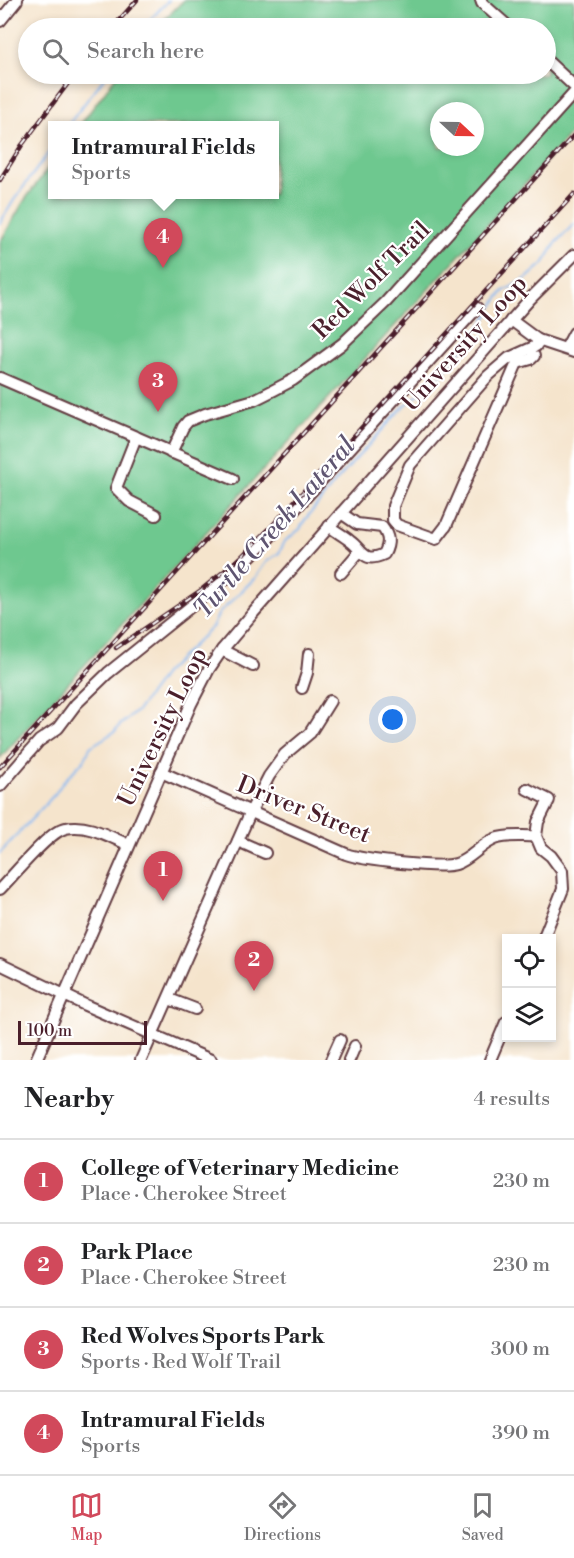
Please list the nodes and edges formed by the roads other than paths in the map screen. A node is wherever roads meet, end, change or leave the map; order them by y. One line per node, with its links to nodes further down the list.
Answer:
1 (17, 0): 4 (street)
2 (481, 0): 3 (street)
3 (499, 18)
4 (0, 21)
5 (556, 69): 6 (street)
6 (574, 86)
7 (574, 93): 17 (street, Red Wolf Trail)
8 (574, 255): 10 (street, University Loop)
9 (477, 308): 30 (street)
10 (511, 320): 12 (street); 19 (street, University Loop)
11 (574, 333): 13 (street)
12 (536, 347): 13 (street); 14 (street)
13 (570, 350)
14 (516, 359): 14 (street)
15 (0, 378): 16 (street)
16 (136, 437): 17 (street); 20 (street)
17 (171, 453): 18 (street)
18 (233, 479)
19 (341, 513): 21 (street, University Loop); 22 (street)
20 (156, 515)
21 (329, 526): 22 (street); 24 (street, University Loop)
22 (359, 552): 23 (street)
23 (341, 573)
24 (222, 650): 26 (street); 29 (street, University Loop)
25 (309, 654): 27 (street)
26 (253, 666)
27 (302, 688)
28 (330, 701): 32 (street)
29 (161, 772): 32 (street, Driver Street); 35 (street, University Loop)
30 (0, 786)
31 (527, 789): 33 (street)
32 (251, 811): 33 (street, Driver Street); 34 (street)
33 (536, 836): 38 (street)
34 (238, 841): 36 (street); 42 (street)
35 (129, 845): 37 (street); 41 (street, University Loop)
36 (265, 853)
37 (0, 889)
38 (545, 934)
39 (3, 965): 40 (street); 41 (street)
40 (0, 978)
41 (64, 994): 45 (street); 48 (street, University Loop)
42 (169, 999): 43 (street); 45 (street)
43 (195, 1009)
44 (502, 1033): 53 (street)
45 (153, 1035): 49 (street); 50 (street)
46 (340, 1040): 51 (street)
47 (355, 1046): 52 (street)
48 (36, 1060)
49 (141, 1060)
50 (211, 1060)
51 (331, 1060)
52 (349, 1060)
53 (490, 1060)

